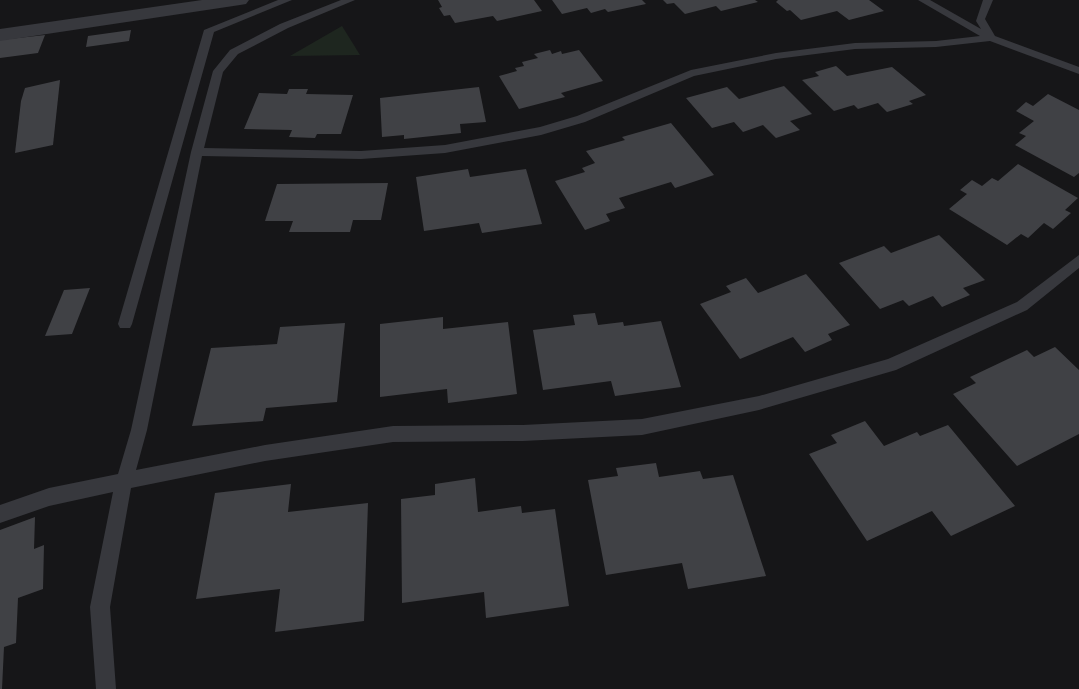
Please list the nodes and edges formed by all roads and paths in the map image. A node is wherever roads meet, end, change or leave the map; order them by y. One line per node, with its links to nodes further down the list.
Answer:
1 (240, 0): 6 (street)
2 (287, 0): 11 (lane)
3 (350, 0): 9 (lane)
4 (923, 0): 7 (lane)
5 (988, 0): 7 (lane)
6 (0, 35)
7 (991, 38): 8 (lane); 9 (lane)
8 (1079, 71)
9 (197, 152): 12 (lane)
10 (1079, 260): 12 (lane)
11 (125, 324)
12 (124, 481): 13 (lane); 14 (lane)
13 (0, 514)
14 (106, 689)

